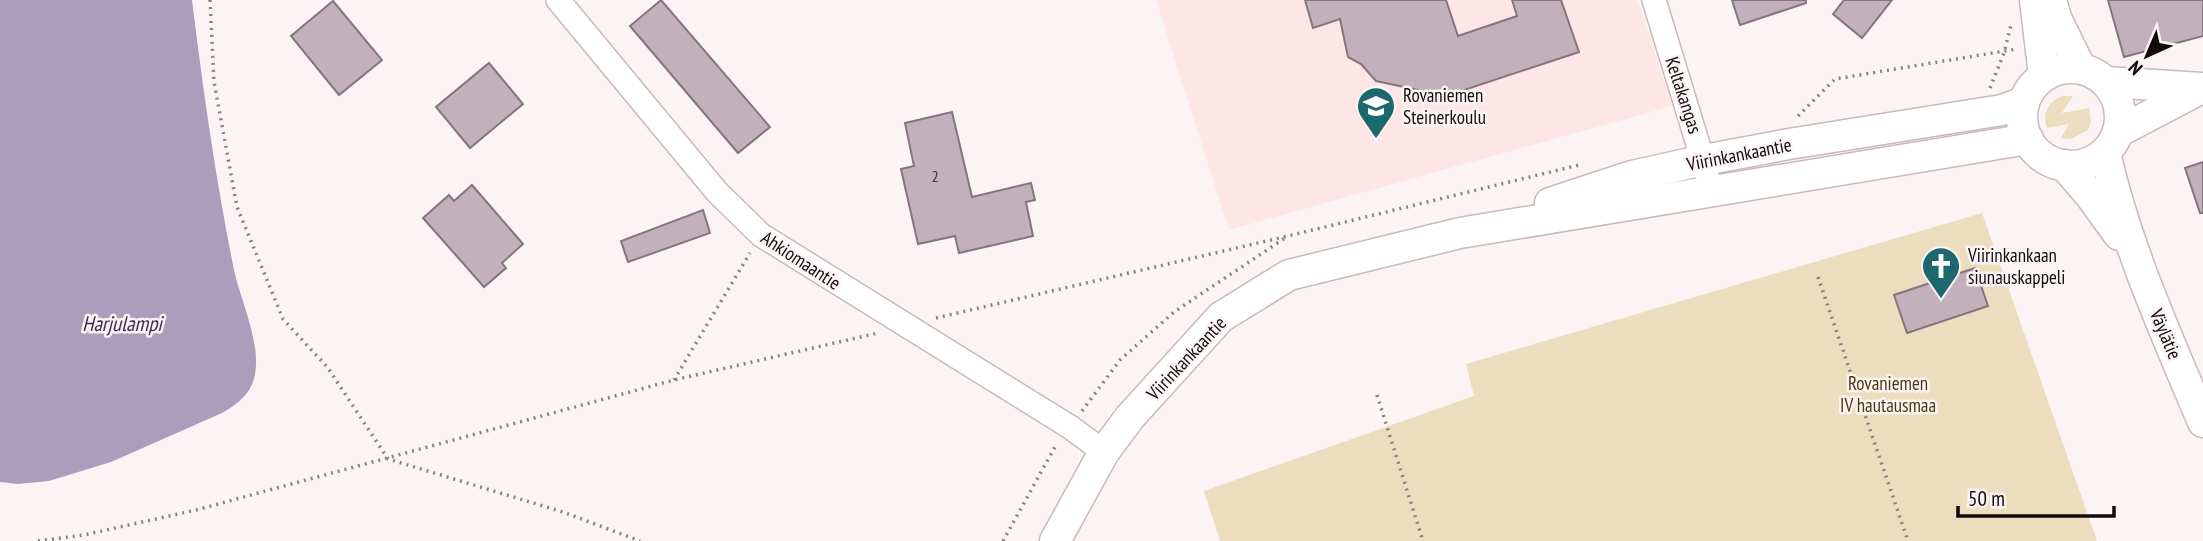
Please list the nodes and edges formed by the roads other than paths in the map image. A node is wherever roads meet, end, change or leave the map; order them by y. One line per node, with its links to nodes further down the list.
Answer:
1 (558, 0): 17 (street, Ahkiomaantie)
2 (1654, 0): 11 (street, Keltakangas)
3 (2035, 0): 6 (street)
4 (2051, 0): 5 (street)
5 (2093, 75): 6 (street); 7 (street); 10 (street)
6 (2044, 76): 8 (street)
7 (2202, 89): 10 (street)
8 (2024, 103): 9 (street); 11 (street, Viirinkankaantie)
9 (2028, 139): 12 (street); 13 (street, Viirinkankaantie)
10 (2111, 142): 12 (street); 15 (street, Väylätie)
11 (1704, 160): 13 (street, Keltakangas); 14 (street, Viirinkankaantie)
12 (2064, 165): 15 (street, Väylätie)
13 (1711, 191): 14 (street, Viirinkankaantie)
14 (1460, 233): 17 (street, Viirinkankaantie)
15 (2146, 285): 16 (street, Väylätie)
16 (2203, 422)
17 (1104, 452): 18 (street, Viirinkankaantie)
18 (1055, 541)

